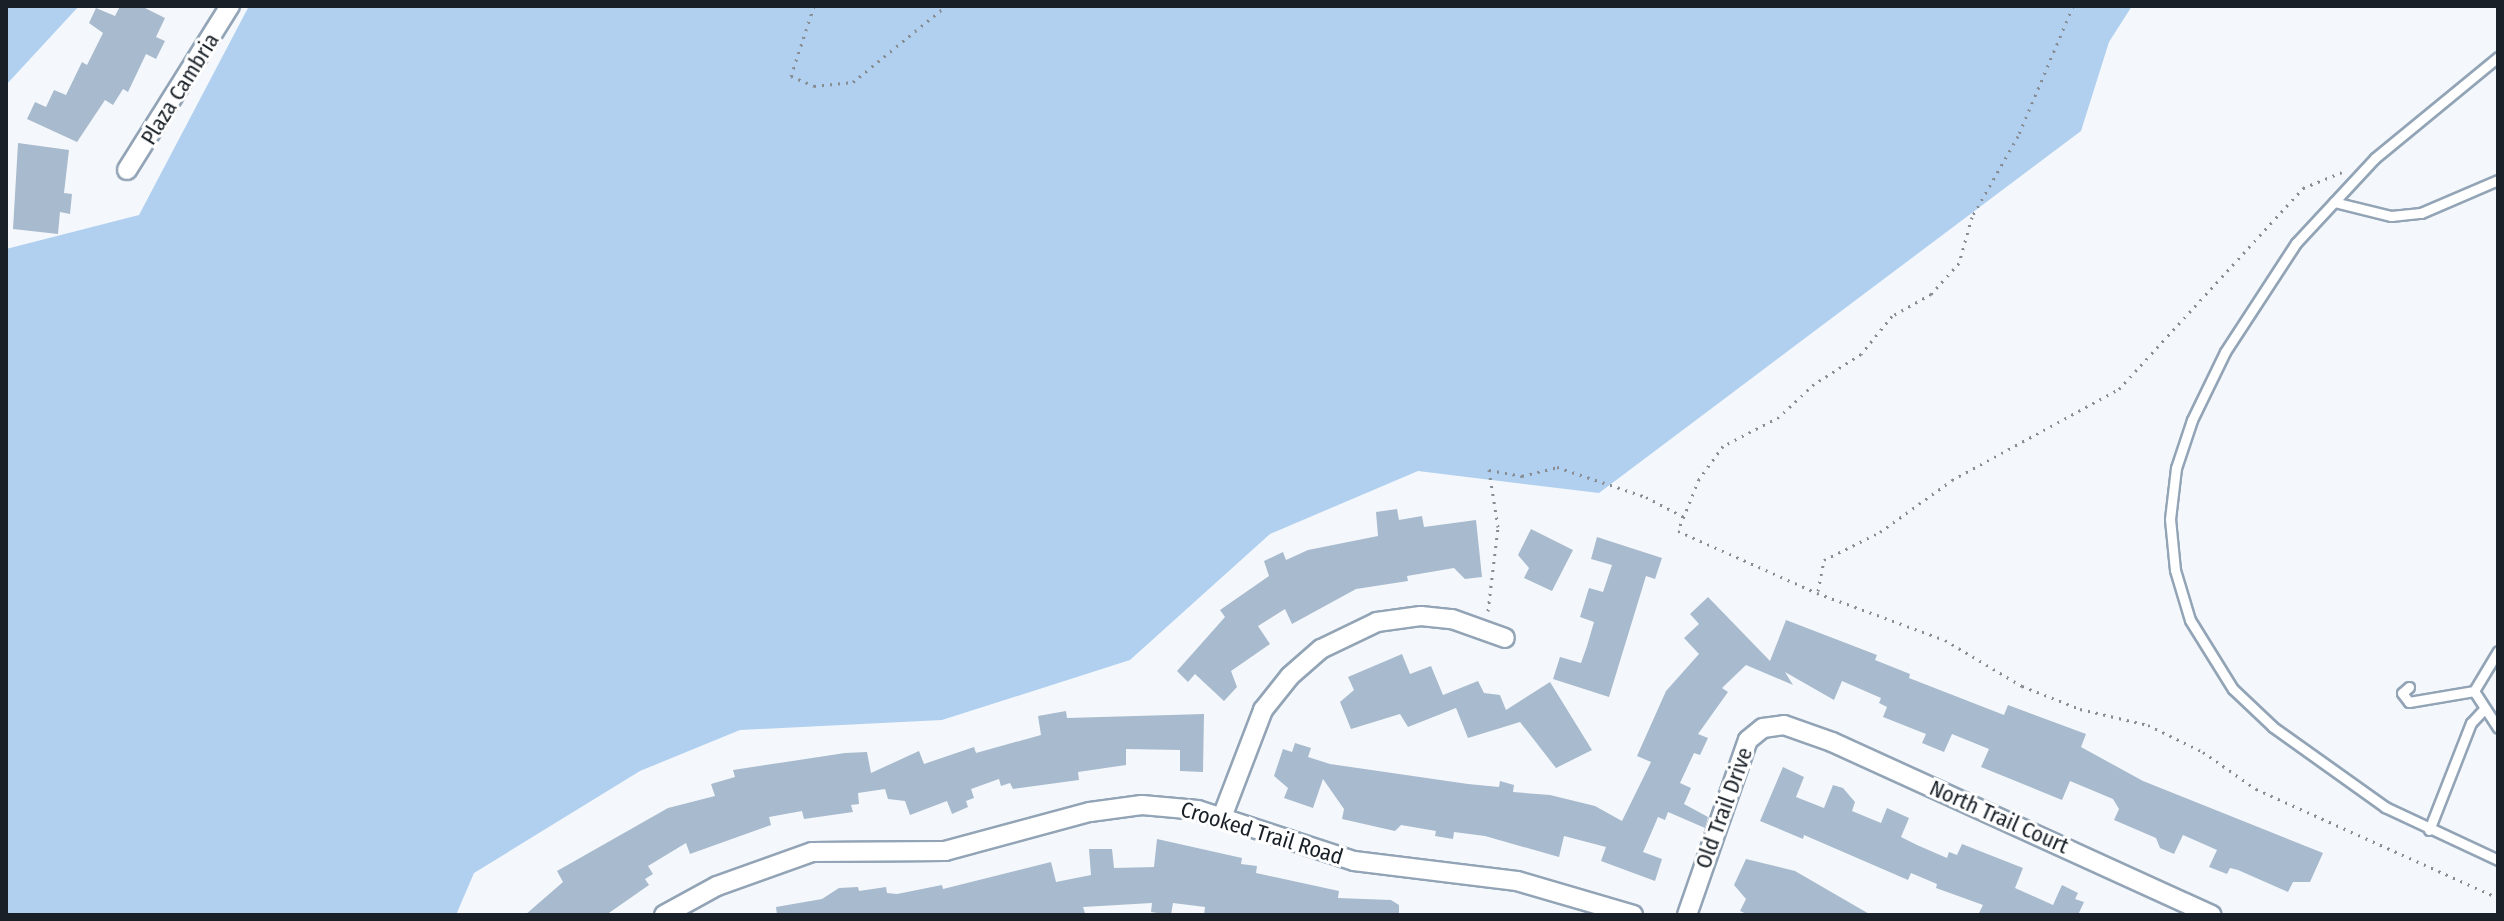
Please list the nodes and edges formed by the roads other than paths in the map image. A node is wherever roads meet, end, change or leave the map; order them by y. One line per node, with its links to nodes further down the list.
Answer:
1 (230, 6): 3 (street, Plaza Cambria)
2 (2498, 57): 5 (lane)
3 (127, 170)
4 (2498, 180): 5 (lane)
5 (2334, 202): 14 (lane)
6 (1505, 638): 13 (street)
7 (2498, 651): 9 (lane)
8 (2409, 687): 9 (lane)
9 (2474, 691): 10 (lane)
10 (2483, 710): 12 (lane); 14 (lane)
11 (1784, 725): 18 (street, Old Trail Drive); 19 (street, North Trail Court)
12 (2498, 728)
13 (1222, 817): 16 (street, Crooked Trail Road); 17 (street, Crooked Trail Road)
14 (2429, 830): 15 (lane)
15 (2498, 860)
16 (664, 915)
17 (1633, 915)
18 (1687, 915)
19 (2211, 915)

